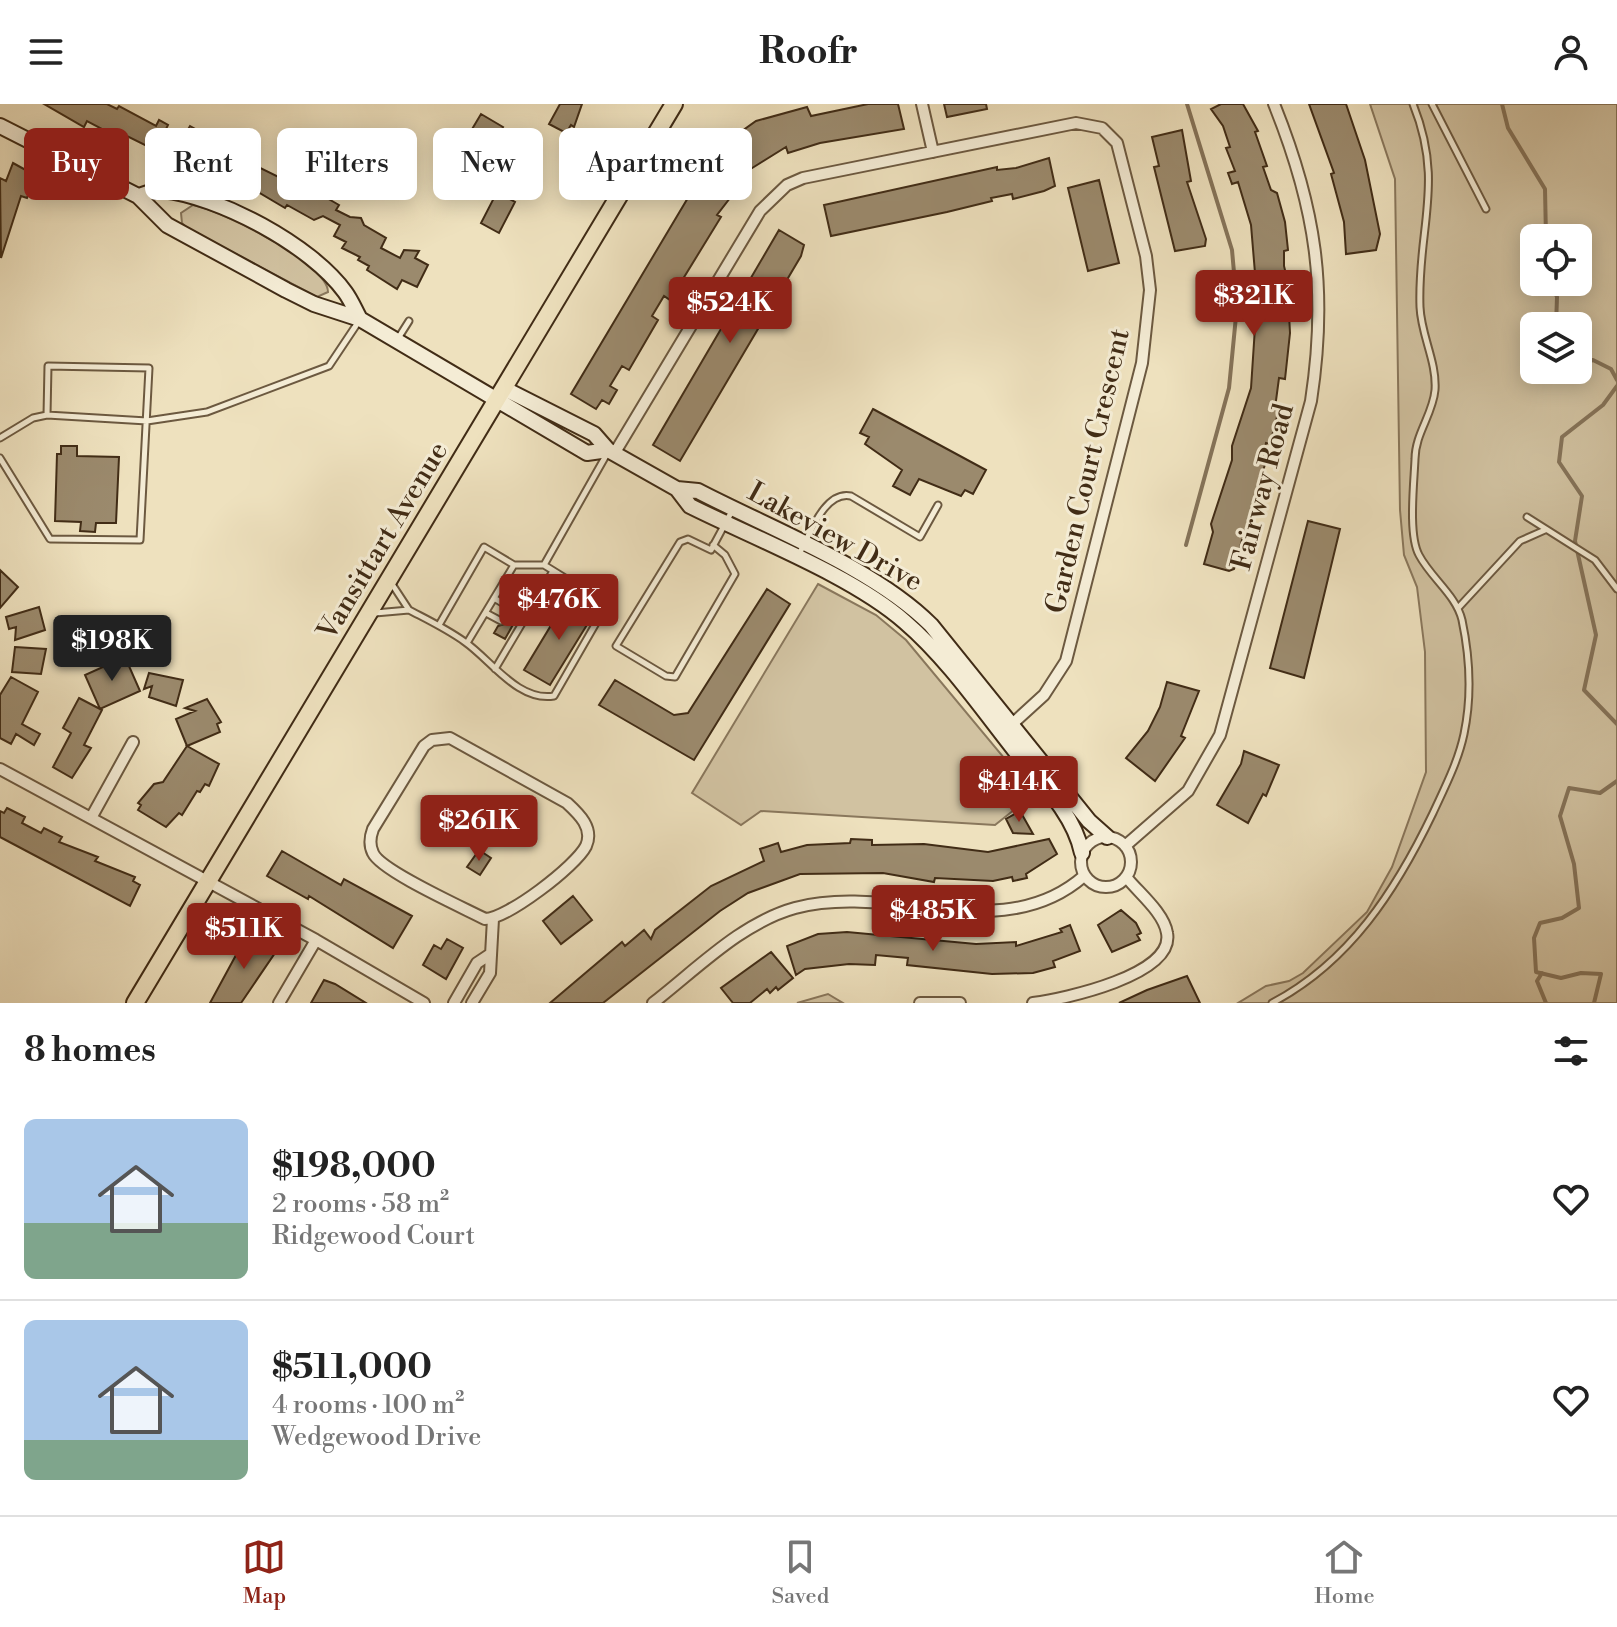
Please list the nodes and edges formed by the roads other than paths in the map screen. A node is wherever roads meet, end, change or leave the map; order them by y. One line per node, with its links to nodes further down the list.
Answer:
1 (674, 104): 13 (main road, Vansittart Avenue)
2 (922, 104): 7 (street)
3 (1274, 104): 49 (street, Fairway Road)
4 (1413, 104): 36 (lane)
5 (1432, 104): 9 (lane)
6 (0, 126): 8 (street, Lakeview Drive)
7 (933, 152): 17 (street, Garden Court Crescent); 44 (street, Garden Court Crescent)
8 (138, 196): 10 (street, Lakeview Drive); 10 (street, Lakeview Drive)
9 (1486, 209)
10 (360, 319): 12 (street, Lakeview Drive); 15 (lane)
11 (409, 321): 12 (lane)
12 (396, 341): 13 (street, Lakeview Drive)
13 (501, 396): 17 (street, Lakeview Drive); 30 (main road, Vansittart Avenue)
14 (47, 415): 15 (lane); 15 (lane); 16 (lane)
15 (147, 421): 18 (lane)
16 (0, 438)
17 (611, 452): 19 (street, Lakeview Drive); 28 (lane)
18 (0, 458)
19 (677, 489): 21 (street, Lakeview Drive); 23 (street, Lakeview Drive)
20 (938, 505): 26 (lane)
21 (733, 509): 23 (lane); 26 (street, Lakeview Drive)
22 (1527, 517): 24 (lane)
23 (725, 524): 25 (lane); 26 (street, Lakeview Drive)
24 (1545, 530): 32 (lane); 36 (lane)
25 (713, 545): 25 (lane)
26 (801, 552): 44 (street, Lakeview Drive)
27 (514, 565): 28 (lane); 31 (lane); 41 (lane)
28 (544, 565): 29 (lane)
29 (553, 571): 43 (lane); 43 (lane)
30 (390, 580): 37 (lane); 39 (main road, Vansittart Avenue)
31 (503, 583): 33 (lane); 34 (lane)
32 (1617, 589)
33 (518, 591)
34 (494, 598): 35 (lane); 38 (lane)
35 (509, 607)
36 (1459, 607): 66 (lane)
37 (409, 610): 39 (lane); 41 (lane)
38 (486, 613): 40 (lane); 42 (lane)
39 (370, 614): 53 (main road, Vansittart Avenue)
40 (501, 621)
41 (439, 625): 42 (lane)
42 (467, 643): 43 (lane)
43 (495, 669)
44 (1007, 729): 48 (street, Lakeview Drive); 50 (street, Lakeview Drive)
45 (133, 742): 47 (street)
46 (0, 769): 47 (street)
47 (91, 818): 53 (street)
48 (1107, 837): 49 (street); 50 (street)
49 (1125, 846): 52 (street)
50 (1082, 853): 51 (street)
51 (1084, 876): 52 (street); 62 (street)
52 (1127, 878): 65 (street)
53 (209, 881): 55 (street); 57 (main road, Vansittart Avenue)
54 (493, 919): 54 (street); 56 (street)
55 (316, 940): 58 (street); 59 (street)
56 (489, 955): 60 (street); 61 (street)
57 (135, 1003)
58 (279, 1003)
59 (424, 1003)
60 (454, 1003)
61 (472, 1003)
62 (653, 1003)
63 (920, 1003): 64 (street)
64 (960, 1003)
65 (1033, 1003)
66 (1272, 1003)

